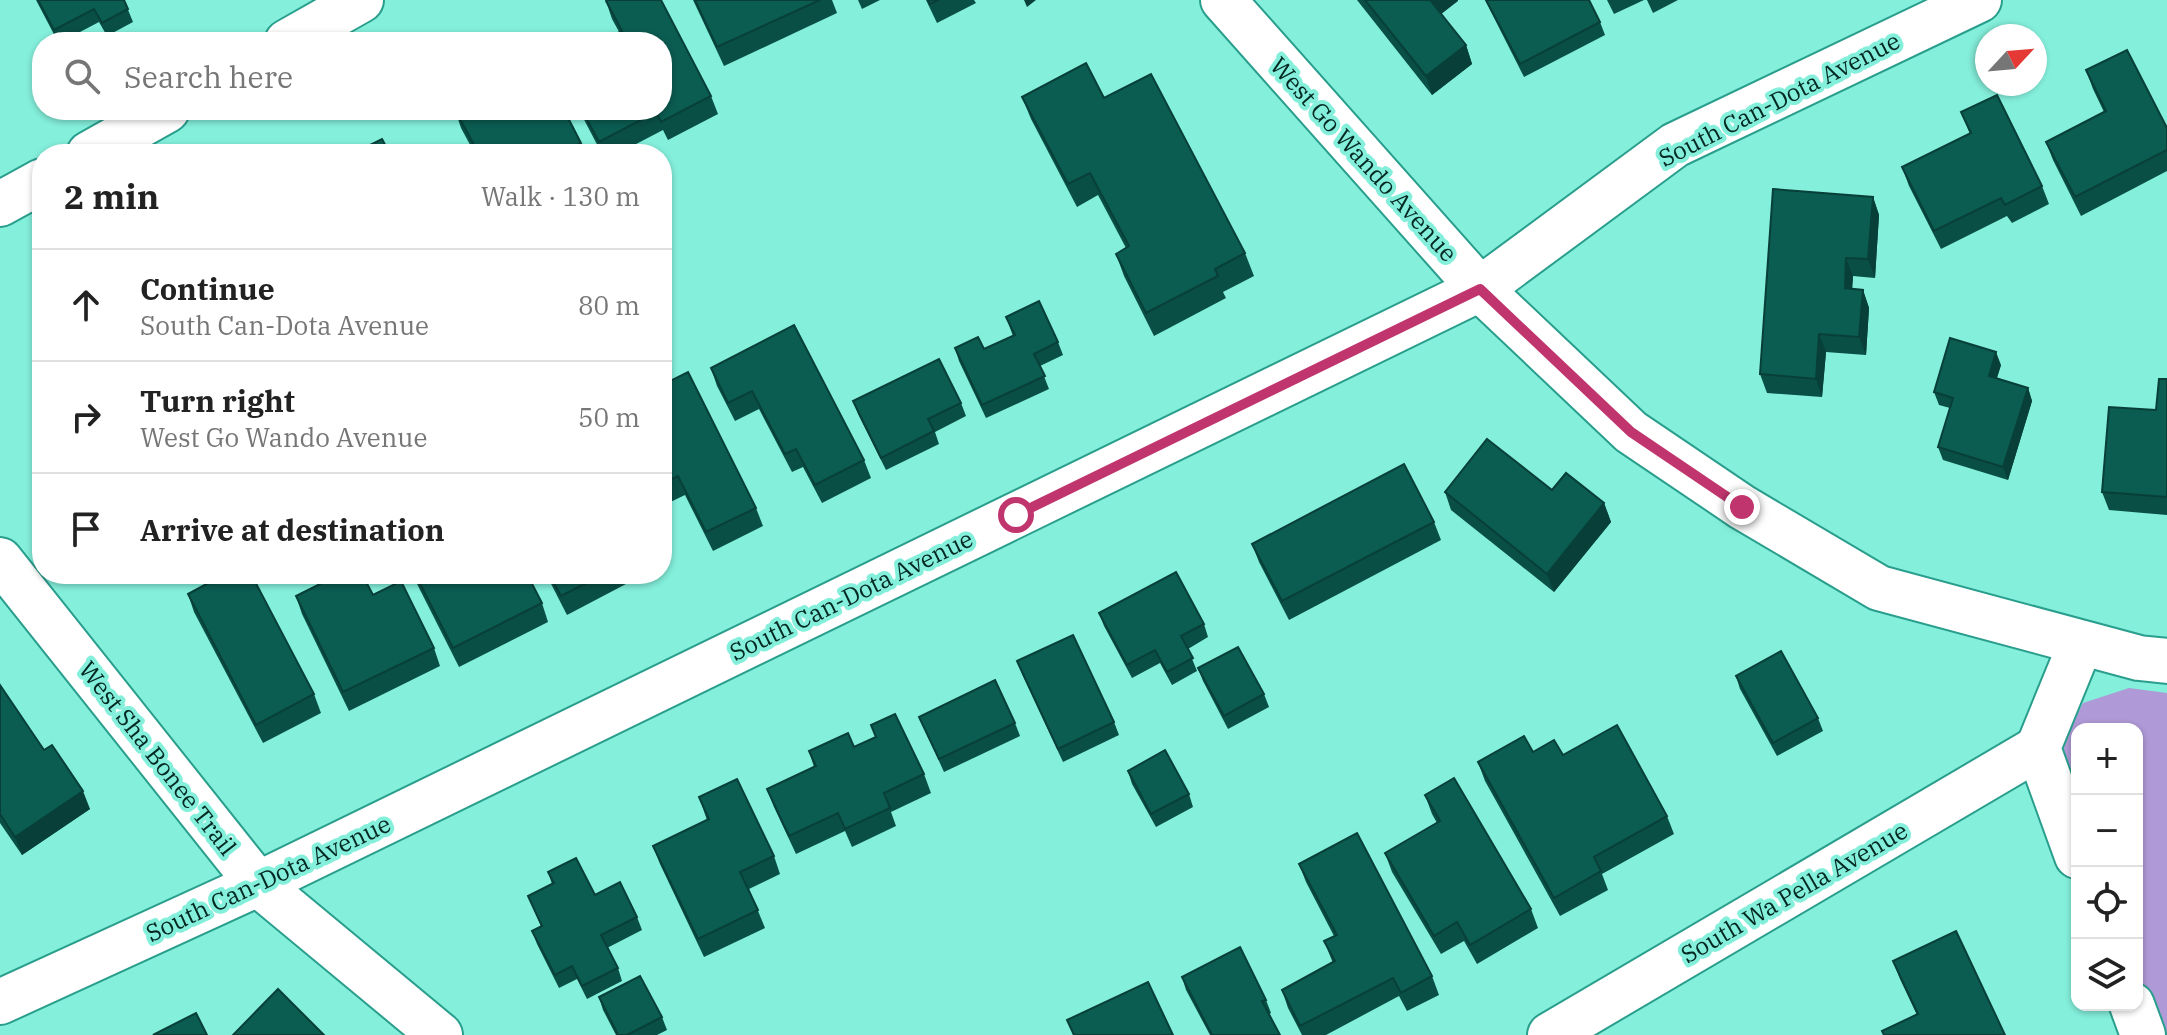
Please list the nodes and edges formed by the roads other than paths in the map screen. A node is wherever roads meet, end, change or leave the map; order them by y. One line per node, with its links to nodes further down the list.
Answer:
1 (361, 0): 4 (street)
2 (1223, 0): 9 (street, West Go Wando Avenue)
3 (1979, 0): 9 (street, South Can-Dota Avenue)
4 (305, 32)
5 (149, 120): 6 (street)
6 (107, 144)
7 (32, 186): 8 (street)
8 (0, 204)
9 (1480, 289): 11 (street, West Go Wando Avenue); 15 (street, South Can-Dota Avenue)
10 (0, 560): 15 (street, West Sha Bonee Trail)
11 (2081, 643): 12 (street, West Go Wando Avenue); 13 (street)
12 (2167, 661)
13 (2038, 748): 14 (street); 19 (street, South Wa Pella Avenue)
14 (2071, 839)
15 (258, 884): 16 (street, South Can-Dota Avenue); 18 (street, West Sha Bonee Trail)
16 (0, 1002)
17 (2134, 1011): 20 (street)
18 (440, 1035)
19 (1550, 1035)
20 (2143, 1035)

